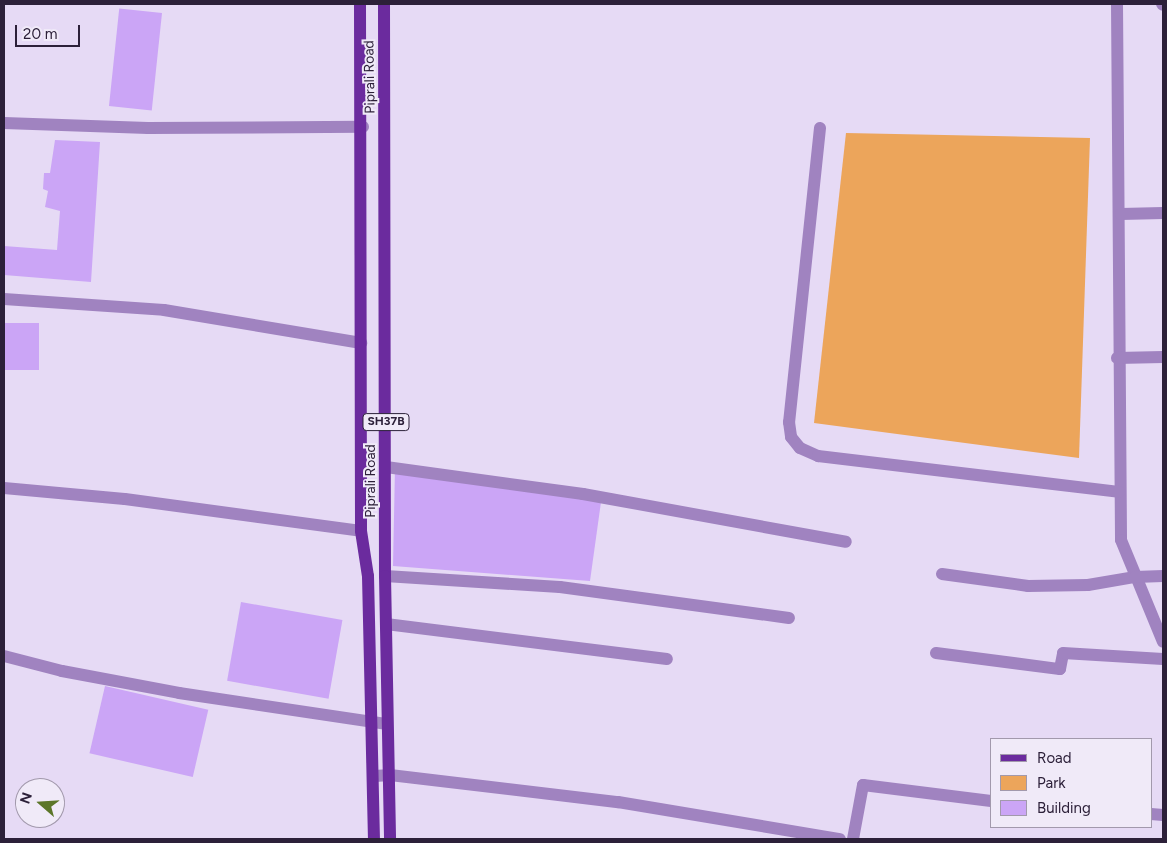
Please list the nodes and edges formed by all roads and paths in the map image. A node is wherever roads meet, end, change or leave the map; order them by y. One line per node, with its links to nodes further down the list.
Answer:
1 (360, 4): 5 (main road)
2 (384, 4): 13 (main road, Piprali Road / SH37B)
3 (1117, 4): 8 (street)
4 (4, 123): 5 (street)
5 (363, 128): 10 (main road)
6 (820, 128): 15 (street)
7 (1163, 213): 8 (street)
8 (1121, 214): 12 (street)
9 (4, 298): 10 (street)
10 (361, 343): 16 (main road)
11 (1163, 357): 12 (street)
12 (1117, 358): 15 (street)
13 (386, 467): 17 (street); 19 (main road, Piprali Road / SH37B)
14 (4, 488): 16 (street)
15 (1120, 492): 21 (street)
16 (361, 530): 29 (main road)
17 (846, 542)
18 (942, 574): 21 (street)
19 (385, 576): 22 (street); 23 (main road, Piprali Road / SH37B)
20 (1163, 576): 21 (street)
21 (1135, 577): 24 (street)
22 (789, 618)
23 (386, 624): 27 (street); 30 (main road, Piprali Road / SH37B)
24 (1163, 642)
25 (936, 653): 28 (street)
26 (4, 656): 29 (street)
27 (667, 659)
28 (1163, 659)
29 (370, 722): 30 (street); 32 (main road)
30 (386, 724): 31 (main road, Piprali Road / SH37B)
31 (390, 775): 32 (street); 35 (main road, Piprali Road / SH37B); 36 (street)
32 (375, 776): 34 (main road)
33 (990, 801): 37 (street)
34 (374, 839)
35 (390, 839)
36 (840, 839)
37 (853, 839)

